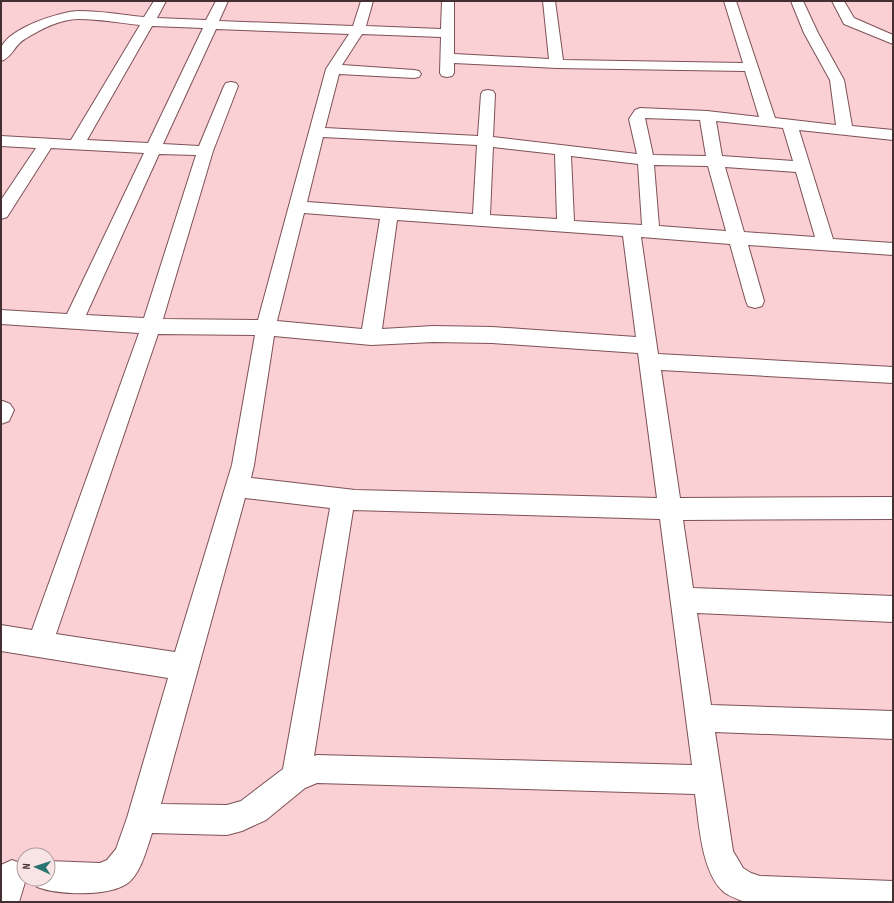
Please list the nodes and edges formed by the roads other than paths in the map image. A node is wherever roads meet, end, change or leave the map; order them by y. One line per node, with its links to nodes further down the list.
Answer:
1 (90, 1): 10 (street)
2 (160, 1): 11 (street)
3 (222, 1): 12 (street)
4 (366, 1): 14 (street)
5 (448, 1): 15 (street)
6 (549, 1): 20 (street)
7 (730, 1): 21 (street)
8 (797, 1): 31 (street)
9 (838, 1): 16 (street)
10 (78, 15): 11 (street); 18 (street)
11 (149, 21): 12 (street); 37 (street)
12 (211, 24): 14 (street); 38 (street)
13 (893, 26): 16 (street)
14 (358, 30): 15 (street); 22 (street)
15 (447, 33): 19 (street)
16 (880, 35): 17 (street)
17 (893, 40)
18 (1, 57)
19 (447, 58): 20 (street); 24 (street)
20 (557, 64): 21 (street)
21 (751, 67): 29 (street)
22 (333, 69): 23 (street); 32 (street)
23 (414, 74)
24 (447, 74)
25 (231, 86): 40 (street)
26 (488, 94): 35 (street)
27 (707, 116): 29 (street); 41 (street); 42 (street)
28 (893, 119): 33 (street)
29 (769, 123): 30 (street)
30 (790, 125): 31 (street); 43 (street)
31 (845, 130): 33 (street)
32 (317, 132): 35 (street); 44 (street)
33 (885, 137)
34 (1, 141): 36 (street)
35 (485, 141): 39 (street); 47 (street)
36 (46, 144): 37 (street); 45 (street)
37 (76, 145): 38 (street)
38 (153, 149): 40 (street); 55 (street)
39 (563, 149): 41 (street); 48 (street)
40 (205, 151): 56 (street)
41 (646, 160): 42 (street); 49 (street)
42 (715, 161): 43 (street); 50 (street)
43 (803, 167): 51 (street)
44 (297, 207): 46 (street); 57 (street)
45 (1, 213)
46 (389, 214): 47 (street); 58 (street)
47 (480, 220): 48 (street)
48 (566, 226): 49 (street)
49 (641, 231): 50 (street); 59 (street)
50 (737, 238): 51 (street); 53 (street)
51 (826, 244): 52 (street)
52 (893, 249)
53 (754, 301)
54 (1, 316): 55 (street)
55 (74, 320): 56 (street)
56 (151, 326): 57 (street); 68 (street)
57 (266, 328): 58 (street); 61 (street)
58 (371, 337): 59 (street)
59 (648, 353): 60 (street); 64 (street)
60 (893, 375)
61 (237, 487): 62 (street); 69 (street)
62 (343, 498): 64 (street); 72 (street)
63 (893, 508): 64 (street)
64 (670, 509): 65 (street)
65 (683, 600): 66 (street); 70 (street)
66 (893, 609)
67 (1, 638): 68 (street)
68 (40, 643): 69 (street)
69 (184, 667): 74 (street)
70 (699, 718): 71 (street); 73 (street)
71 (893, 725)
72 (296, 777): 73 (street); 74 (street)
73 (708, 780): 76 (street)
74 (142, 818): 75 (street)
75 (56, 876)
76 (893, 897)

